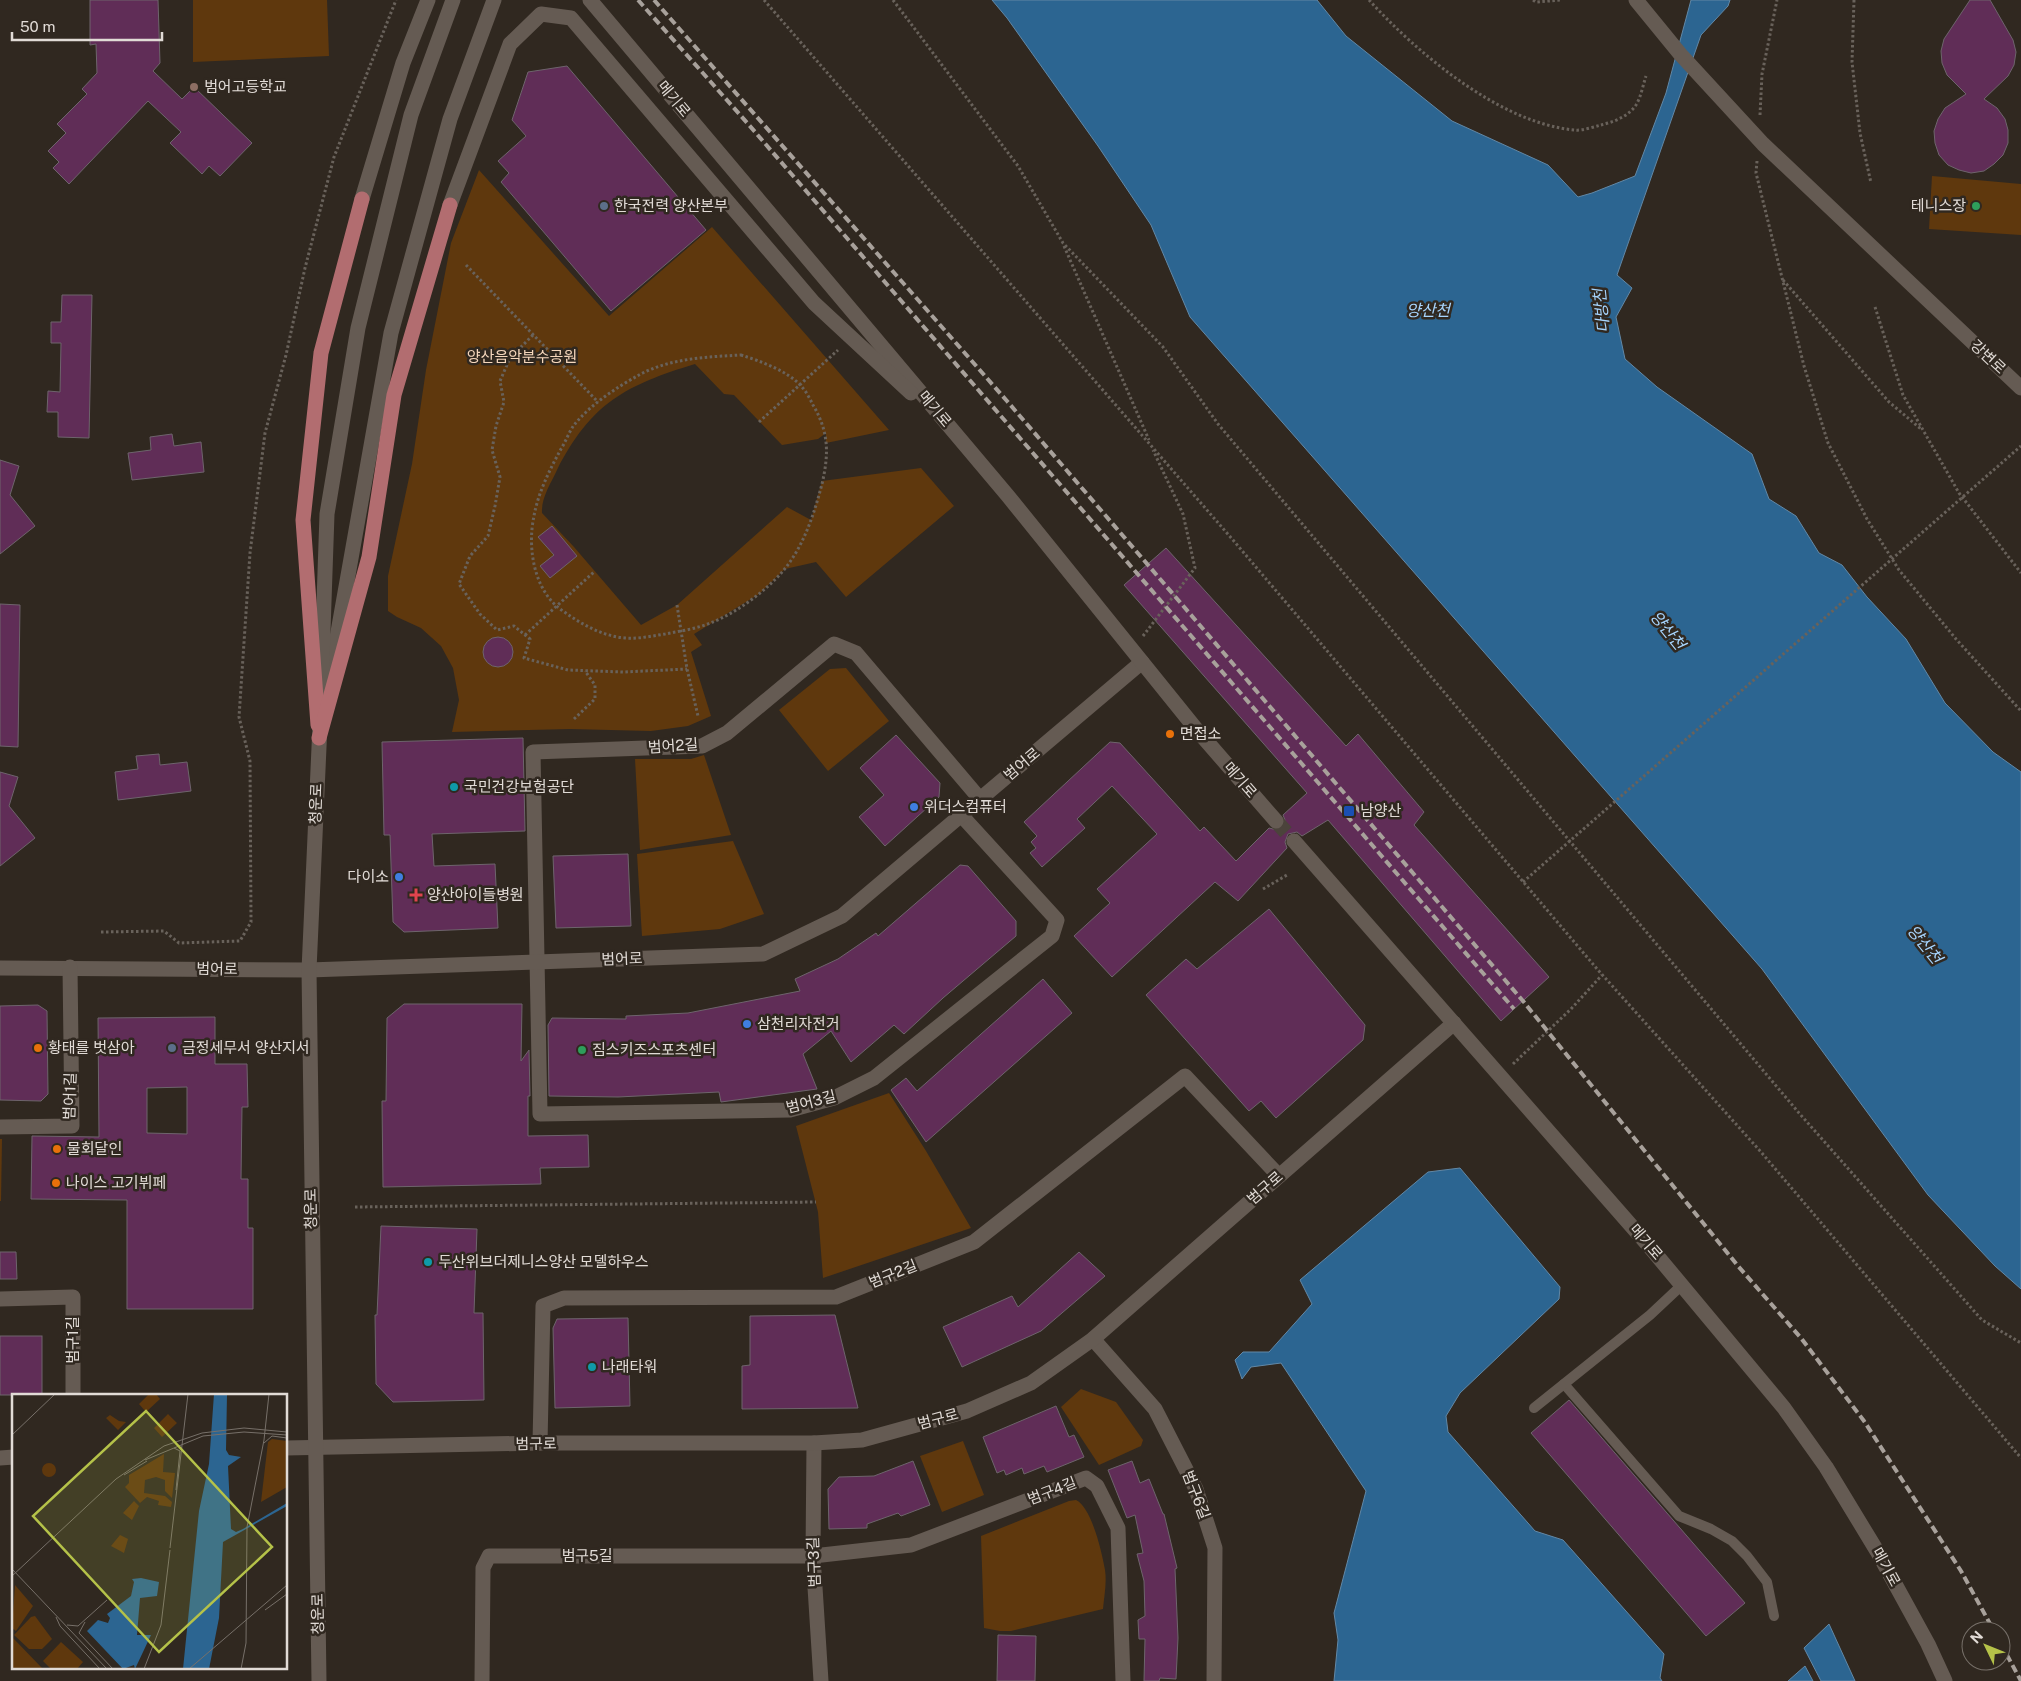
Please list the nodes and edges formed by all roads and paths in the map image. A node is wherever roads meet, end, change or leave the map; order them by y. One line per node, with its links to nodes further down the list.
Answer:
1 (396, 0): 56 (path)
2 (428, 0): 18 (street)
3 (452, 0): 48 (street)
4 (494, 0): 48 (street)
5 (590, 0): 31 (street, 메기로)
6 (764, 0): 32 (path)
7 (893, 0): 20 (path)
8 (1369, 0): 14 (path)
9 (1533, 0): 10 (path)
10 (1561, 0)
11 (1636, 0): 27 (street, 강변로)
12 (1777, 0): 15 (path)
13 (1854, 0): 17 (path)
14 (1646, 76)
15 (1759, 123)
16 (1758, 153): 22 (path)
17 (1871, 183)
18 (362, 199): 48 (main road)
19 (450, 205): 31 (street); 48 (main road)
20 (1063, 243): 32 (path); 71 (path)
21 (466, 265): 24 (path)
22 (1781, 278): 30 (path); 45 (path)
23 (1875, 307): 30 (path)
24 (532, 335): 28 (path); 40 (path)
25 (838, 350): 26 (path)
26 (801, 385): 28 (path); 29 (path); 39 (path)
27 (2021, 388)
28 (598, 402): 38 (path)
29 (759, 422)
30 (1923, 431): 34 (path)
31 (957, 436): 41 (street, 메기로)
32 (1151, 444): 41 (path); 54 (path)
33 (2021, 446): 34 (path)
34 (1962, 497): 36 (path); 54 (path)
35 (595, 571): 38 (path)
36 (2021, 573)
37 (678, 605): 39 (path)
38 (556, 607): 39 (path); 40 (path)
39 (682, 630): 43 (path)
40 (525, 635): 44 (path)
41 (1132, 650): 42 (street, 메기로)
42 (1142, 662): 49 (street, 범어로); 51 (street, 메기로)
43 (687, 669): 44 (path); 46 (path)
44 (584, 670): 47 (path)
45 (2021, 711)
46 (698, 716)
47 (574, 719)
48 (319, 738): 60 (street, 청운로)
49 (980, 799): 50 (street, 범어로); 57 (street, 범어2길)
50 (961, 815): 57 (street, 범어로); 57 (street, 범어3길)
51 (1276, 821)
52 (1294, 841): 62 (street, 메기로)
53 (1287, 875): 55 (path)
54 (1523, 882): 61 (path)
55 (1263, 889)
56 (101, 932)
57 (538, 962): 60 (street, 범어로)
58 (70, 967): 59 (street, 범어로); 60 (street, 범어로); 64 (street, 범어1길)
59 (0, 968)
60 (309, 970): 77 (street, 청운로)
61 (1602, 975): 63 (path); 79 (path)
62 (1454, 1024): 63 (street, 메기로); 65 (street, 범구로)
63 (1500, 1076): 68 (street, 메기로)
64 (0, 1127)
65 (1279, 1176): 70 (street, 범구로); 75 (street, 범구2길)
66 (816, 1202): 67 (path)
67 (355, 1207)
68 (1682, 1285): 72 (lane); 87 (street, 메기로)
69 (0, 1299): 73 (street, 범구1길)
70 (1093, 1339): 76 (street, 범구로); 86 (street, 범구6길)
71 (2021, 1342)
72 (1564, 1384): 74 (lane); 81 (lane)
73 (74, 1394)
74 (1534, 1408)
75 (540, 1443): 76 (street, 범구로); 77 (street, 범구로)
76 (814, 1443): 80 (street, 범구3길)
77 (315, 1447): 78 (street, 범구로); 82 (street, 청운로)
78 (288, 1448)
79 (2021, 1458)
80 (813, 1556): 83 (street, 범구5길); 84 (street, 범구3길); 85 (street, 범구4길)
81 (1774, 1616)
82 (319, 1681)
83 (482, 1681)
84 (821, 1681)
85 (1123, 1681)
86 (1214, 1681)
87 (1945, 1681)

